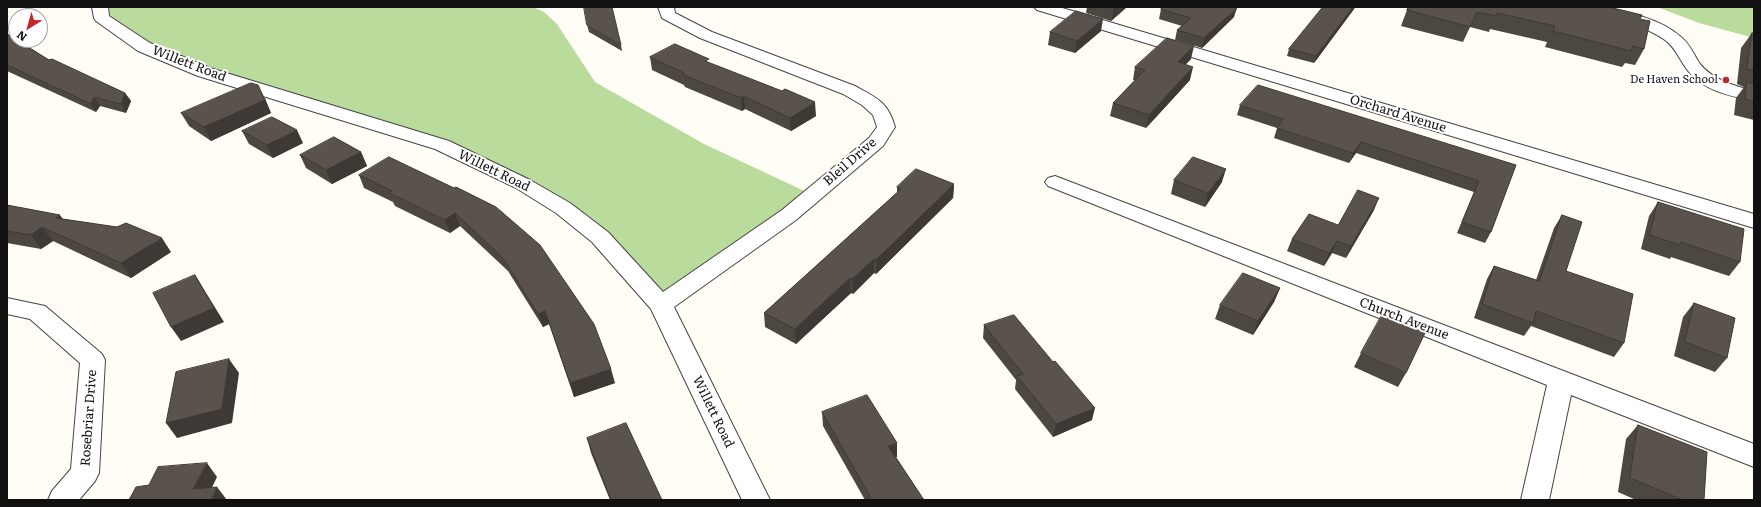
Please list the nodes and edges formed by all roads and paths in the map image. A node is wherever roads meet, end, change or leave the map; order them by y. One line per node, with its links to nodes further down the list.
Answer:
1 (100, 7): 8 (street, Willett Road)
2 (666, 7): 8 (street, Bleil Drive)
3 (1042, 7): 7 (street, Orchard Avenue)
4 (1575, 7): 5 (street)
5 (1754, 96)
6 (1055, 182): 10 (street, Church Avenue)
7 (1754, 221)
8 (661, 305): 13 (street, Willett Road)
9 (7, 306): 12 (street, Rosebriar Drive)
10 (1561, 380): 11 (street, Church Avenue); 14 (street)
11 (1754, 456)
12 (62, 500)
13 (756, 500)
14 (1535, 500)

